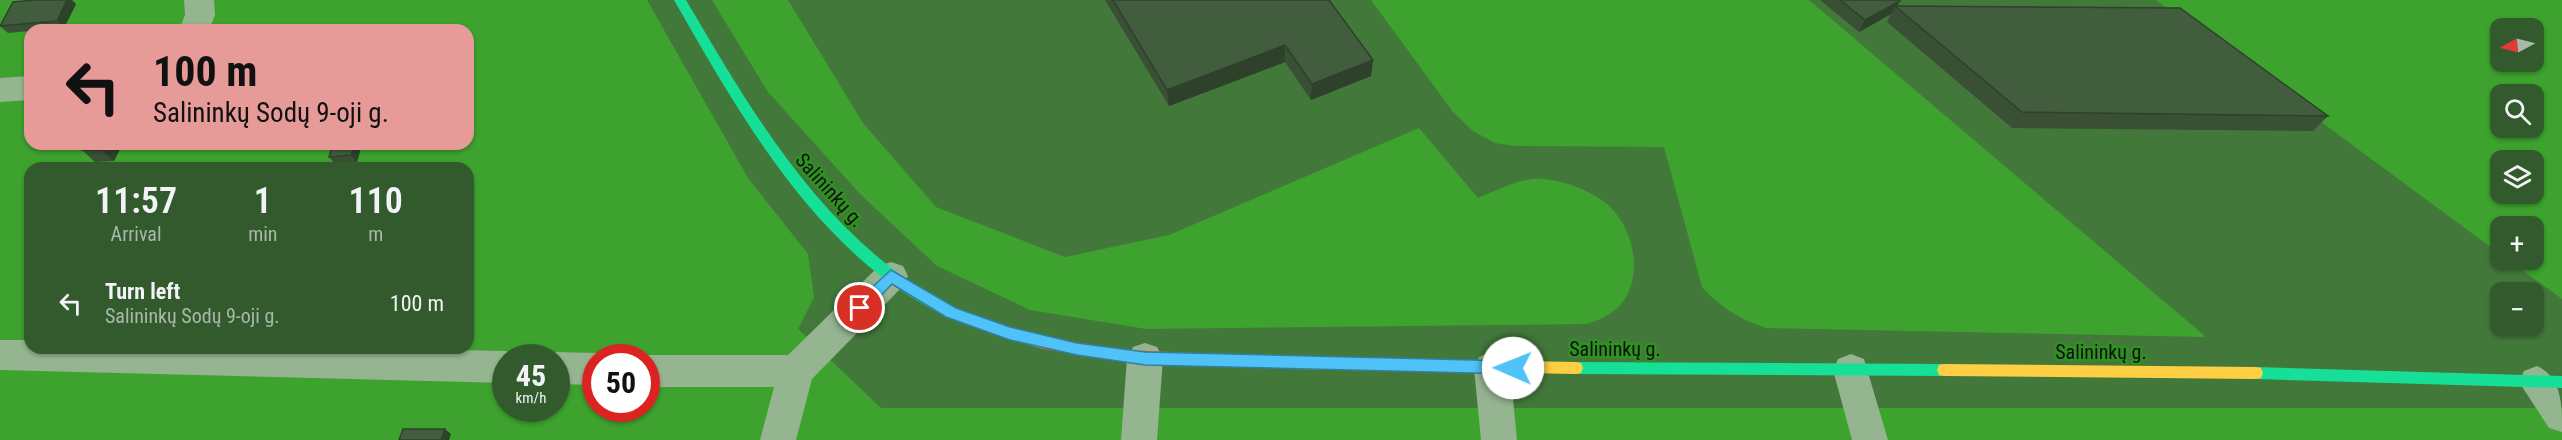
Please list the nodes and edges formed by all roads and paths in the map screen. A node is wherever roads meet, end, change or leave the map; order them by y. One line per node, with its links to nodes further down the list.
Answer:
1 (199, 0): 3 (street)
2 (680, 0): 6 (main road, Salininkų g.)
3 (196, 24)
4 (24, 88): 5 (street)
5 (0, 90)
6 (891, 276): 8 (main road, Salininkų g.); 13 (street)
7 (0, 355): 9 (street)
8 (1145, 358): 10 (main road, Salininkų g.); 17 (street)
9 (492, 367)
10 (1492, 368): 11 (main road, Salininkų g.); 18 (street)
11 (1851, 370): 14 (main road, Salininkų g.); 19 (street)
12 (660, 371): 13 (street)
13 (796, 371): 16 (street)
14 (2550, 382): 15 (street)
15 (2562, 416)
16 (778, 440)
17 (1139, 440)
18 (1499, 440)
19 (1870, 440)

